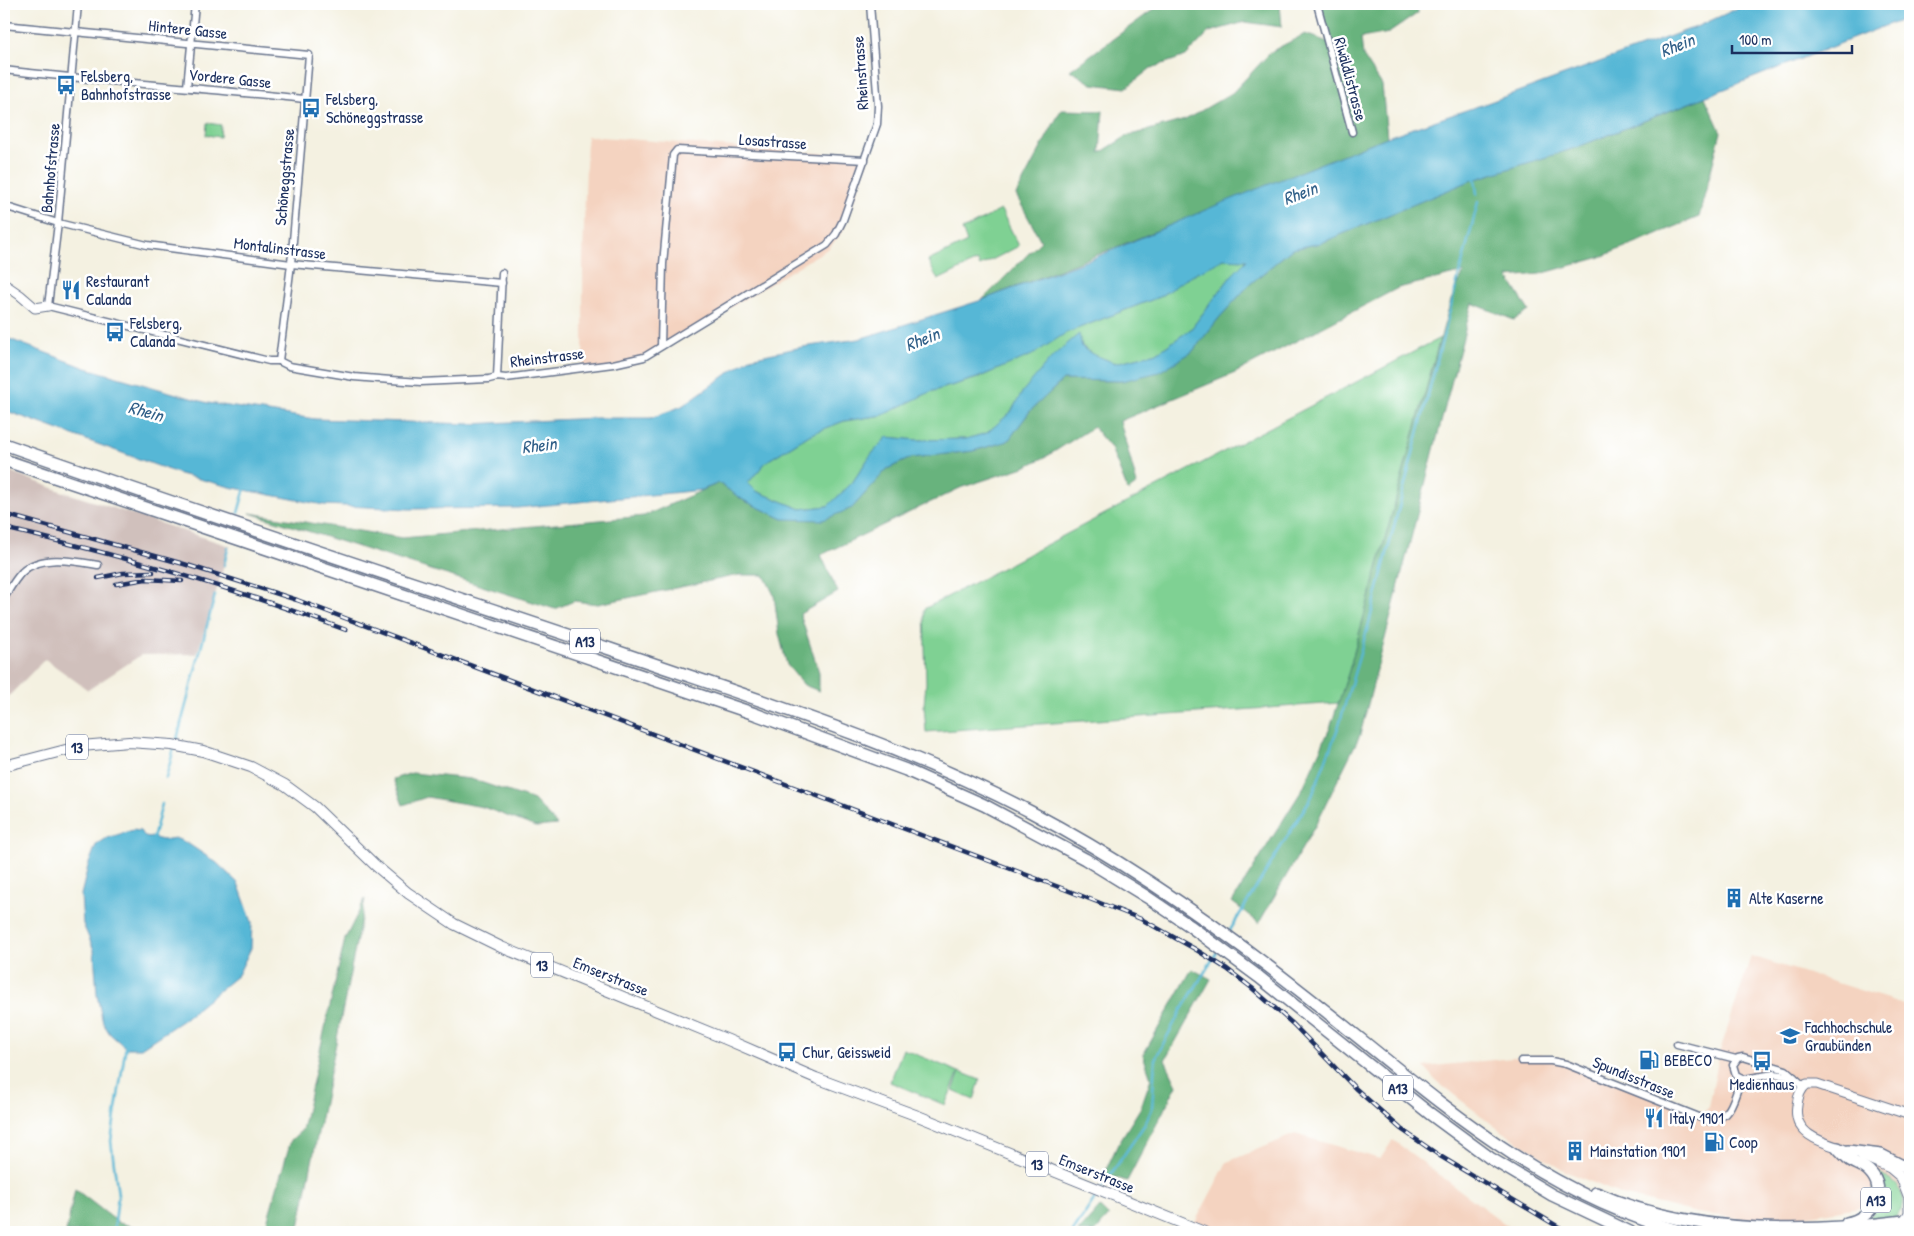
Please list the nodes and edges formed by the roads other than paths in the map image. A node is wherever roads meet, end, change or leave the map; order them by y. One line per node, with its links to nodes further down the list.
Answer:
1 (78, 4): 6 (street, Bahnhofstrasse)
2 (195, 4): 7 (street)
3 (870, 4): 14 (street, Rheinstrasse)
4 (1317, 4): 13 (street, Riwäldlistrasse)
5 (4, 25): 6 (street, Hintere Gasse)
6 (76, 32): 7 (street, Hintere Gasse); 10 (street, Bahnhofstrasse)
7 (191, 43): 8 (street, Hintere Gasse); 11 (street)
8 (309, 55): 12 (street, Schöneggstrasse)
9 (4, 70): 10 (street, Vordere Gasse)
10 (72, 78): 11 (street, Vordere Gasse); 16 (street, Bahnhofstrasse)
11 (187, 87): 12 (street, Vordere Gasse)
12 (304, 99): 17 (street, Schöneggstrasse)
13 (1352, 132)
14 (864, 160): 22 (street, Rheinstrasse); 22 (street, Losastrasse)
15 (4, 206): 16 (street, Montalinstrasse)
16 (58, 223): 17 (street, Montalinstrasse); 21 (street, Bahnhofstrasse)
17 (291, 264): 19 (street, Montalinstrasse); 23 (street, Schöneggstrasse)
18 (502, 273): 19 (street)
19 (502, 283): 24 (street)
20 (4, 284): 21 (street, Rheinstrasse)
21 (48, 306): 23 (street, Rheinstrasse)
22 (661, 346): 24 (street, Rheinstrasse)
23 (280, 361): 24 (street, Rheinstrasse)
24 (497, 376)
25 (4, 444): 40 (highway, A13)
26 (4, 460): 43 (highway, A13)
27 (98, 565): 28 (street)
28 (4, 598)
29 (4, 766): 45 (main road, Emserstrasse / 13)
30 (1678, 1044): 31 (street)
31 (1739, 1058): 33 (street); 34 (street)
32 (1521, 1061): 33 (street, Spundisstrasse)
33 (1741, 1078): 34 (street)
34 (1794, 1078): 35 (street)
35 (1804, 1086): 36 (street); 37 (street)
36 (1910, 1115)
37 (1843, 1149): 38 (highway); 39 (street); 44 (highway, A13)
38 (1910, 1170)
39 (1899, 1176): 41 (street); 42 (street)
40 (1550, 1178): 44 (highway, A13); 48 (highway, A13)
41 (1910, 1185)
42 (1905, 1222): 44 (highway, A13)
43 (1617, 1226): 46 (highway, A13); 47 (highway, A13)
44 (1816, 1228)
45 (1204, 1232)
46 (1630, 1232)
47 (1635, 1232)
48 (1684, 1232)

